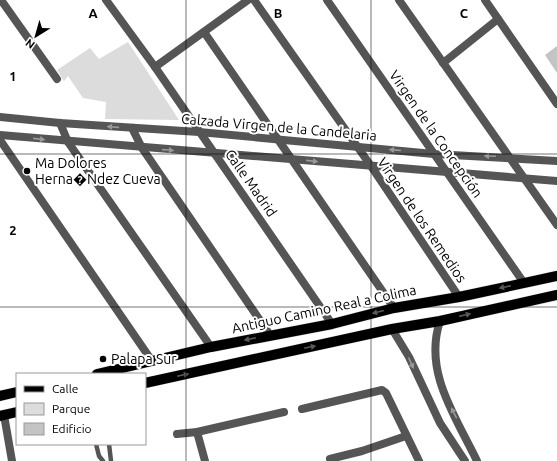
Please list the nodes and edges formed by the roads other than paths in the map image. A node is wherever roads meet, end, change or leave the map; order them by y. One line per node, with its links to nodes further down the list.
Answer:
1 (1, 0): 12 (street)
2 (106, 0): 11 (street, Calle Madrid)
3 (248, 0): 9 (street)
4 (254, 0): 22 (street, Virgen de los Remedios)
5 (327, 0): 25 (street, Virgen de la Concepción)
6 (399, 0): 10 (street)
7 (485, 0): 8 (street)
8 (498, 19): 10 (street); 13 (street)
9 (204, 32): 11 (street); 19 (street)
10 (443, 63): 26 (street)
11 (155, 67): 17 (street, Calle Madrid)
12 (57, 80)
13 (557, 104)
14 (0, 117): 15 (street, Calzada Virgen de la Candelaria)
15 (60, 124): 16 (street, Calzada Virgen de la Candelaria, one-way to 15); 21 (street)
16 (132, 128): 17 (street, Calzada Virgen de la Candelaria); 23 (street)
17 (200, 132): 19 (street, Calzada Virgen de la Candelaria); 24 (street, Calle Madrid)
18 (0, 136): 21 (street, one-way to 21)
19 (277, 139): 22 (street, Calzada Virgen de la Candelaria); 27 (street)
20 (0, 140): 44 (street)
21 (68, 142): 23 (street); 43 (street)
22 (356, 146): 25 (street, Calzada Virgen de la Candelaria, one-way to 22); 29 (street, Virgen de los Remedios)
23 (142, 148): 24 (street, one-way to 24); 42 (street)
24 (214, 153): 27 (street); 40 (street, Calle Madrid)
25 (434, 154): 26 (street, Calzada Virgen de la Candelaria, one-way to 25); 30 (street, Virgen de la Concepción)
26 (508, 157): 28 (street, Calzada Virgen de la Candelaria); 31 (street)
27 (291, 158): 29 (street, one-way to 29); 38 (street)
28 (557, 161)
29 (371, 166): 30 (street); 37 (street, Virgen de los Remedios)
30 (445, 172): 31 (street); 35 (street, Virgen de la Concepción)
31 (524, 178): 32 (street); 33 (street)
32 (557, 181)
33 (557, 225)
34 (557, 276): 35 (main road, Antiguo Camino Real a Colima)
35 (524, 283): 37 (main road, Antiguo Camino Real a Colima, one-way to 37)
36 (557, 295): 39 (main road, one-way to 36)
37 (459, 297): 38 (main road, Antiguo Camino Real a Colima)
38 (394, 308): 40 (main road, Antiguo Camino Real a Colima, one-way to 40)
39 (440, 321): 41 (main road); 53 (street, one-way to 39)
40 (332, 324): 42 (main road, Antiguo Camino Real a Colima)
41 (392, 328): 46 (main road, one-way to 41); 56 (street, one-way to 56)
42 (270, 335): 43 (main road, Antiguo Camino Real a Colima, one-way to 43)
43 (211, 347): 44 (main road, Antiguo Camino Real a Colima)
44 (152, 361): 45 (main road, Antiguo Camino Real a Colima)
45 (101, 373)
46 (146, 383)
47 (16, 392): 48 (main road)
48 (0, 396)
49 (302, 409): 57 (street)
50 (16, 412): 52 (main road)
51 (284, 412): 54 (street)
52 (2, 415): 61 (street)
53 (461, 427): 56 (street); 67 (street)
54 (197, 432): 55 (street); 64 (street)
55 (177, 434)
56 (448, 435): 66 (street)
57 (406, 436): 60 (street); 65 (street)
58 (96, 445): 62 (lane)
59 (109, 445): 63 (lane)
60 (330, 459)
61 (12, 461)
62 (103, 461)
63 (112, 461)
64 (205, 461)
65 (419, 461)
66 (465, 461)
67 (477, 461)

